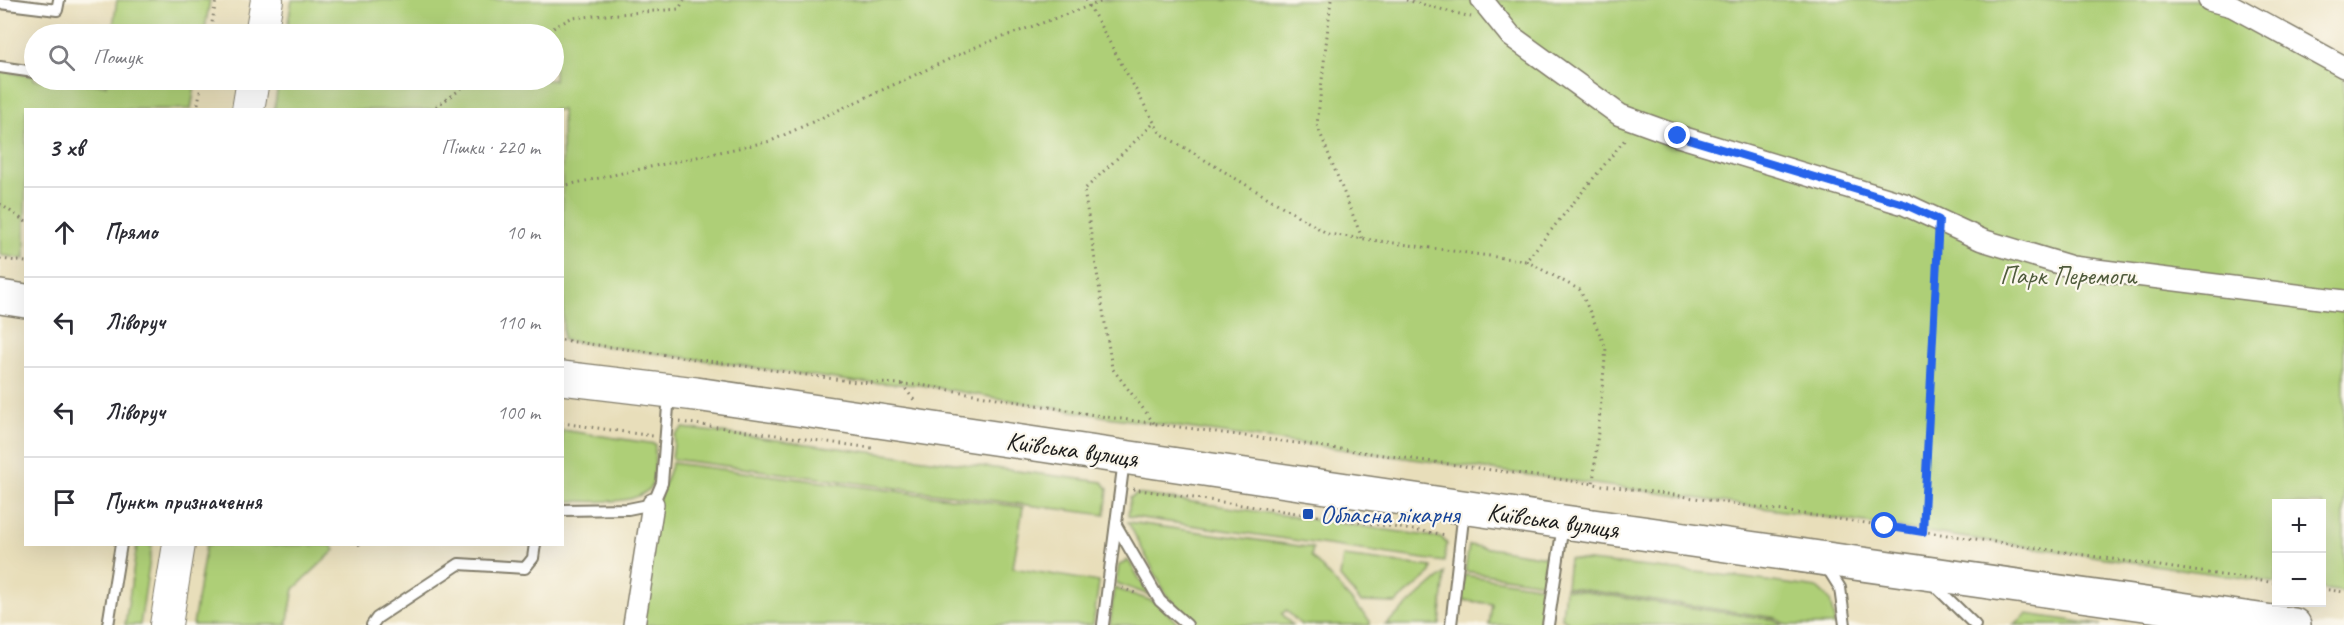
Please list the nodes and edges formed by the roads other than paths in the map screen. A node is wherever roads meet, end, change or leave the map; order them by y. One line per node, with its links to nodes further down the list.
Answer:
1 (59, 0): 5 (lane)
2 (267, 0): 6 (main road)
3 (1482, 0): 14 (street)
4 (2209, 0): 8 (street)
5 (0, 3)
6 (263, 24)
7 (0, 67): 9 (lane)
8 (2344, 67)
9 (24, 71)
10 (251, 90): 11 (main road)
11 (248, 108)
12 (0, 297): 13 (main road)
13 (24, 301)
14 (2344, 301)
15 (564, 378): 16 (main road, Київська вулиця)
16 (669, 391): 17 (main road, Київська вулиця); 18 (lane)
17 (1123, 470): 20 (main road, Київська вулиця); 22 (lane)
18 (653, 504): 19 (lane); 31 (street)
19 (564, 510)
20 (1463, 522): 21 (main road, Київська вулиця); 34 (lane)
21 (1563, 522): 26 (main road, Київська вулиця); 35 (lane)
22 (1116, 525): 32 (lane); 33 (lane)
23 (121, 546): 28 (lane)
24 (179, 546): 29 (main road)
25 (535, 546): 30 (lane)
26 (1821, 558): 27 (main road, Київська вулиця); 36 (lane)
27 (1922, 572): 37 (lane); 38 (main road, Київська вулиця)
28 (108, 625)
29 (166, 625)
30 (372, 625)
31 (634, 625)
32 (1103, 625)
33 (1187, 625)
34 (1451, 625)
35 (1548, 625)
36 (1845, 625)
37 (1975, 625)
38 (2294, 625)

